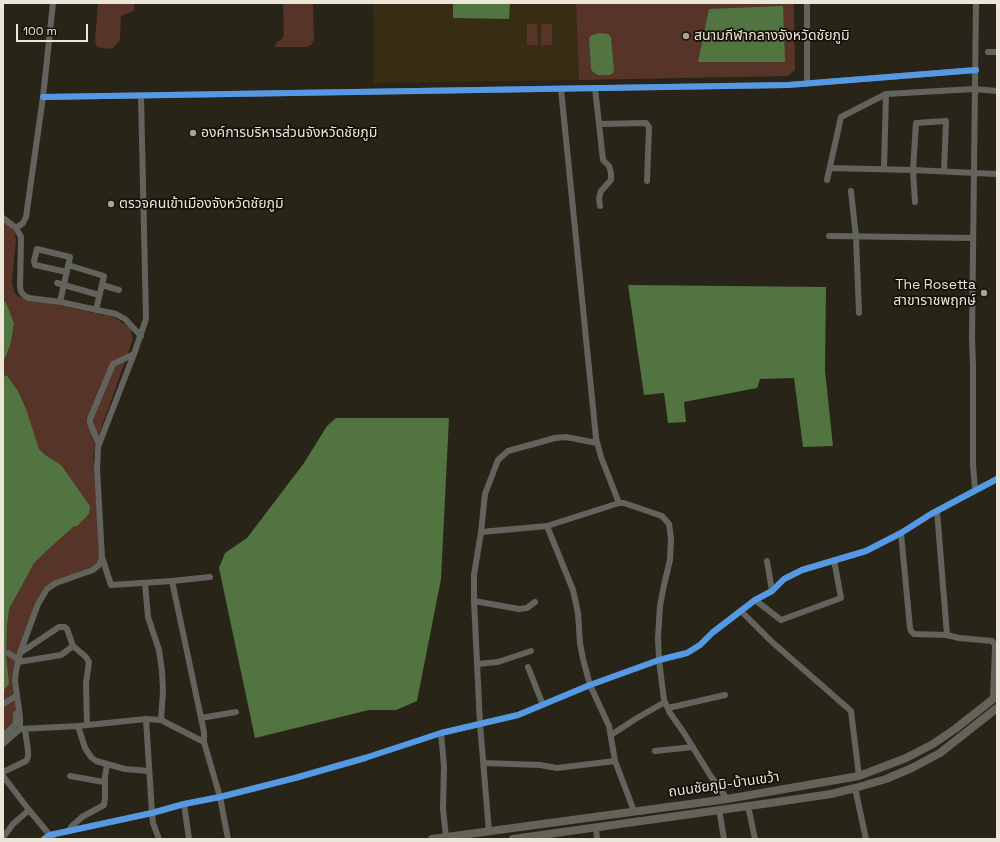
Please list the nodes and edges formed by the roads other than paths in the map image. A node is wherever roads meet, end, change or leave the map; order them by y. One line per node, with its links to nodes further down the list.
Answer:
1 (53, 3): 14 (street)
2 (807, 3): 7 (street)
3 (976, 3): 4 (street)
4 (976, 52): 5 (street); 6 (street)
5 (997, 52)
6 (976, 70): 7 (street); 10 (street)
7 (807, 84): 8 (street)
8 (595, 88): 9 (street); 15 (street)
9 (561, 89): 13 (street); 44 (street)
10 (974, 89): 11 (street); 12 (street); 20 (street)
11 (997, 91)
12 (886, 94): 16 (street); 17 (street)
13 (141, 96): 14 (street); 42 (street)
14 (43, 97): 28 (street)
15 (599, 124): 23 (street); 26 (street)
16 (830, 168): 17 (street); 22 (street)
17 (884, 169): 18 (street)
18 (913, 170): 19 (street); 19 (street); 25 (street)
19 (944, 171): 20 (street)
20 (973, 172): 21 (street); 31 (street)
21 (997, 174)
22 (827, 180)
23 (647, 181)
24 (851, 191): 30 (street)
25 (915, 202)
26 (600, 206)
27 (3, 218): 28 (street)
28 (16, 228): 39 (street)
29 (829, 236): 30 (street)
30 (856, 237): 31 (street); 41 (street)
31 (973, 238): 47 (street)
32 (68, 265): 33 (street); 33 (street); 36 (street)
33 (66, 272): 35 (street)
34 (57, 283): 35 (street)
35 (64, 285): 38 (street); 39 (street)
36 (102, 285): 37 (street); 38 (street)
37 (119, 290)
38 (99, 295): 40 (street)
39 (60, 302): 40 (street)
40 (96, 310): 42 (street)
41 (859, 312)
42 (141, 336): 43 (street)
43 (134, 354): 45 (street); 45 (street)
44 (597, 443): 48 (street); 51 (street)
45 (99, 444): 53 (street)
46 (997, 479): 47 (street)
47 (975, 490): 49 (street)
48 (619, 503): 50 (street); 69 (street)
49 (937, 511): 52 (street); 64 (street)
50 (547, 526): 51 (street); 73 (street)
51 (481, 532): 61 (street)
52 (901, 533): 54 (street); 64 (street)
53 (102, 557): 58 (street); 68 (street)
54 (834, 560): 59 (street); 60 (street)
55 (767, 561): 59 (street)
56 (210, 577): 57 (street)
57 (172, 581): 58 (street); 82 (street)
58 (145, 583): 84 (street)
59 (772, 591): 60 (street)
60 (755, 600): 63 (street)
61 (474, 601): 62 (street); 71 (street)
62 (535, 602)
63 (741, 611): 69 (street); 103 (street)
64 (947, 635): 76 (street)
65 (72, 646): 68 (street); 70 (street); 85 (street)
66 (531, 651): 71 (street)
67 (8, 653): 70 (street)
68 (20, 653): 70 (street)
69 (659, 660): 73 (street); 79 (street)
70 (18, 661): 75 (street)
71 (477, 664): 86 (street)
72 (528, 667): 78 (street)
73 (590, 685): 78 (street); 90 (street)
74 (725, 695): 79 (street)
75 (15, 697): 77 (street); 88 (street); 91 (street)
76 (995, 697): 103 (main road, ถนนชัยภูมิ-บ้านเขว้า)
77 (3, 704)
78 (543, 705): 86 (street)
79 (667, 705): 90 (street); 94 (street)
80 (997, 708): 105 (main road, ถนนชัยภูมิ-บ้านเขว้า)
81 (236, 712): 82 (street)
82 (200, 718): 92 (street)
83 (146, 719): 84 (street); 85 (street); 99 (street)
84 (161, 720): 92 (street)
85 (87, 724): 87 (street)
86 (480, 724): 89 (street); 97 (street)
87 (78, 726): 88 (street); 98 (street)
88 (22, 729): 93 (street); 100 (street)
89 (441, 732): 106 (street); 120 (street)
90 (611, 735): 96 (street)
91 (3, 736)
92 (204, 742): 106 (street)
93 (3, 744)
94 (693, 747): 95 (street); 107 (street)
95 (655, 751)
96 (615, 761): 97 (street); 112 (street)
97 (484, 763): 117 (street)
98 (107, 765): 99 (street); 104 (street)
99 (149, 771): 113 (street)
100 (3, 772)
101 (3, 776): 110 (street)
102 (70, 776): 104 (street)
103 (859, 776): 107 (main road, ถนนชัยภูมิ-บ้านเขว้า)
104 (104, 782): 116 (street)
105 (855, 788): 109 (main road, ถนนชัยภูมิ-บ้านเขว้า); 130 (street)
106 (220, 797): 108 (street); 125 (street)
107 (727, 799): 112 (main road, ถนนชัยภูมิ-บ้านเขว้า)
108 (184, 804): 113 (street); 124 (street)
109 (748, 806): 111 (main road, ถนนชัยภูมิ-บ้านเขว้า); 129 (street)
110 (29, 810): 118 (street); 119 (street)
111 (719, 810): 115 (main road, ถนนชัยภูมิ-บ้านเขว้า); 128 (street)
112 (634, 811): 114 (main road, ถนนชัยภูมิ-บ้านเขว้า)
113 (152, 813): 116 (street); 123 (street)
114 (517, 827): 117 (main road, ถนนชัยภูมิ-บ้านเขว้า); 121 (main road)
115 (596, 828): 121 (main road, ถนนชัยภูมิ-บ้านเขว้า); 127 (street)
116 (69, 831): 119 (street)
117 (489, 832): 120 (main road, ถนนชัยภูมิ-บ้านเขว้า)
118 (3, 835)
119 (51, 837): 122 (street)
120 (446, 837): 126 (main road, ถนนชัยภูมิ-บ้านเขว้า)
121 (516, 838)
122 (44, 839)
123 (159, 839)
124 (189, 839)
125 (228, 839)
126 (432, 839)
127 (597, 839)
128 (724, 839)
129 (755, 839)
130 (866, 839)

